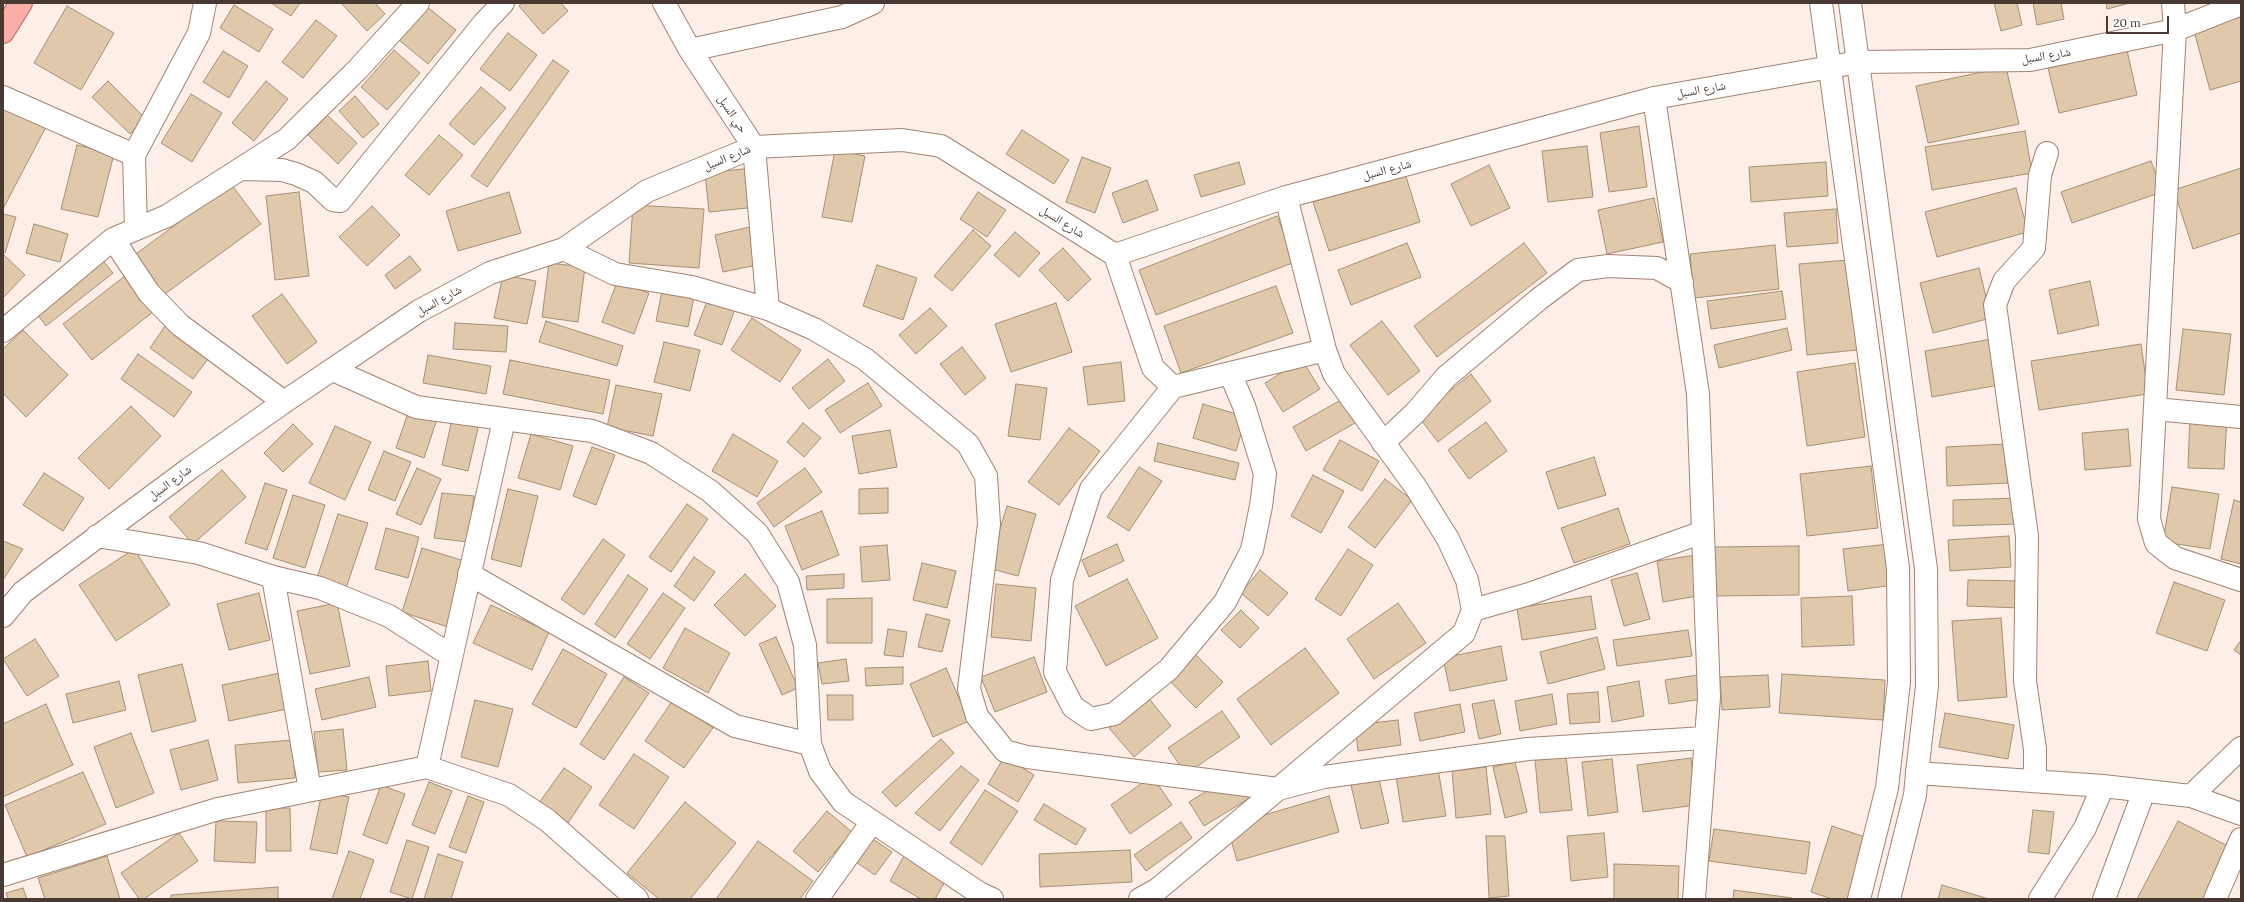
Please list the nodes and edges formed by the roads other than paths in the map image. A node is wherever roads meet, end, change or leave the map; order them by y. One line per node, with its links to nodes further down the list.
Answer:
1 (21, 3): 12 (main road)
2 (205, 3): 20 (street)
3 (418, 3): 21 (street)
4 (503, 3): 21 (street)
5 (664, 3): 13 (street, حي السبل)
6 (873, 3): 13 (street)
7 (1821, 3): 15 (street)
8 (1850, 3): 14 (street)
9 (2173, 3): 11 (street)
10 (2241, 4): 11 (street, شارع السبل)
11 (2175, 30): 14 (street, شارع السبل); 35 (street)
12 (3, 32)
13 (690, 50): 18 (street, حي السبل)
14 (1859, 62): 15 (street, شارع السبل); 51 (street)
15 (1830, 67): 17 (street, شارع السبل); 67 (street)
16 (3, 97): 20 (street)
17 (1654, 98): 22 (street, شارع السبل); 27 (street)
18 (754, 147): 25 (street, شارع السبل); 26 (street, شارع السبل); 28 (street, حي السبل)
19 (2047, 153): 52 (street)
20 (134, 155): 23 (street)
21 (240, 169): 23 (street)
22 (1286, 197): 26 (street, شارع السبل); 30 (street)
23 (136, 229): 24 (street)
24 (112, 239): 29 (street); 34 (street)
25 (564, 249): 28 (street); 31 (street, شارع السبل)
26 (1115, 255): 33 (street)
27 (1682, 282): 38 (street); 39 (street)
28 (768, 309): 54 (street)
29 (3, 331)
30 (1325, 350): 32 (street); 38 (street)
31 (333, 370): 34 (street, شارع السبل); 37 (street)
32 (1230, 373): 33 (street); 33 (street)
33 (1173, 387)
34 (284, 402): 40 (street, شارع السبل)
35 (2155, 409): 36 (street); 43 (street)
36 (2241, 417)
37 (504, 420): 41 (street); 48 (street)
38 (1383, 443): 44 (street)
39 (1703, 532): 44 (street); 47 (street)
40 (97, 536): 42 (street); 45 (street, شارع السبل)
41 (469, 574): 46 (street); 48 (street)
42 (273, 577): 46 (street); 55 (street)
43 (2241, 580)
44 (1473, 610): 54 (street)
45 (3, 616)
46 (450, 655): 50 (street)
47 (1704, 738): 54 (street); 66 (street)
48 (810, 744): 59 (street)
49 (2241, 748): 57 (street)
50 (427, 767): 55 (street); 62 (street)
51 (1917, 773): 52 (street); 68 (street)
52 (2035, 780): 53 (street)
53 (2103, 786): 56 (street); 69 (street)
54 (1278, 789): 65 (street)
55 (310, 790): 61 (street)
56 (2144, 791): 57 (street); 70 (street)
57 (2191, 796): 58 (street)
58 (2241, 814)
59 (872, 822): 63 (street); 64 (street)
60 (2241, 839): 71 (street)
61 (3, 875)
62 (637, 899)
63 (817, 899)
64 (992, 899)
65 (1140, 899)
66 (1694, 899)
67 (1859, 899)
68 (1889, 899)
69 (2040, 899)
70 (2104, 899)
71 (2215, 899)

